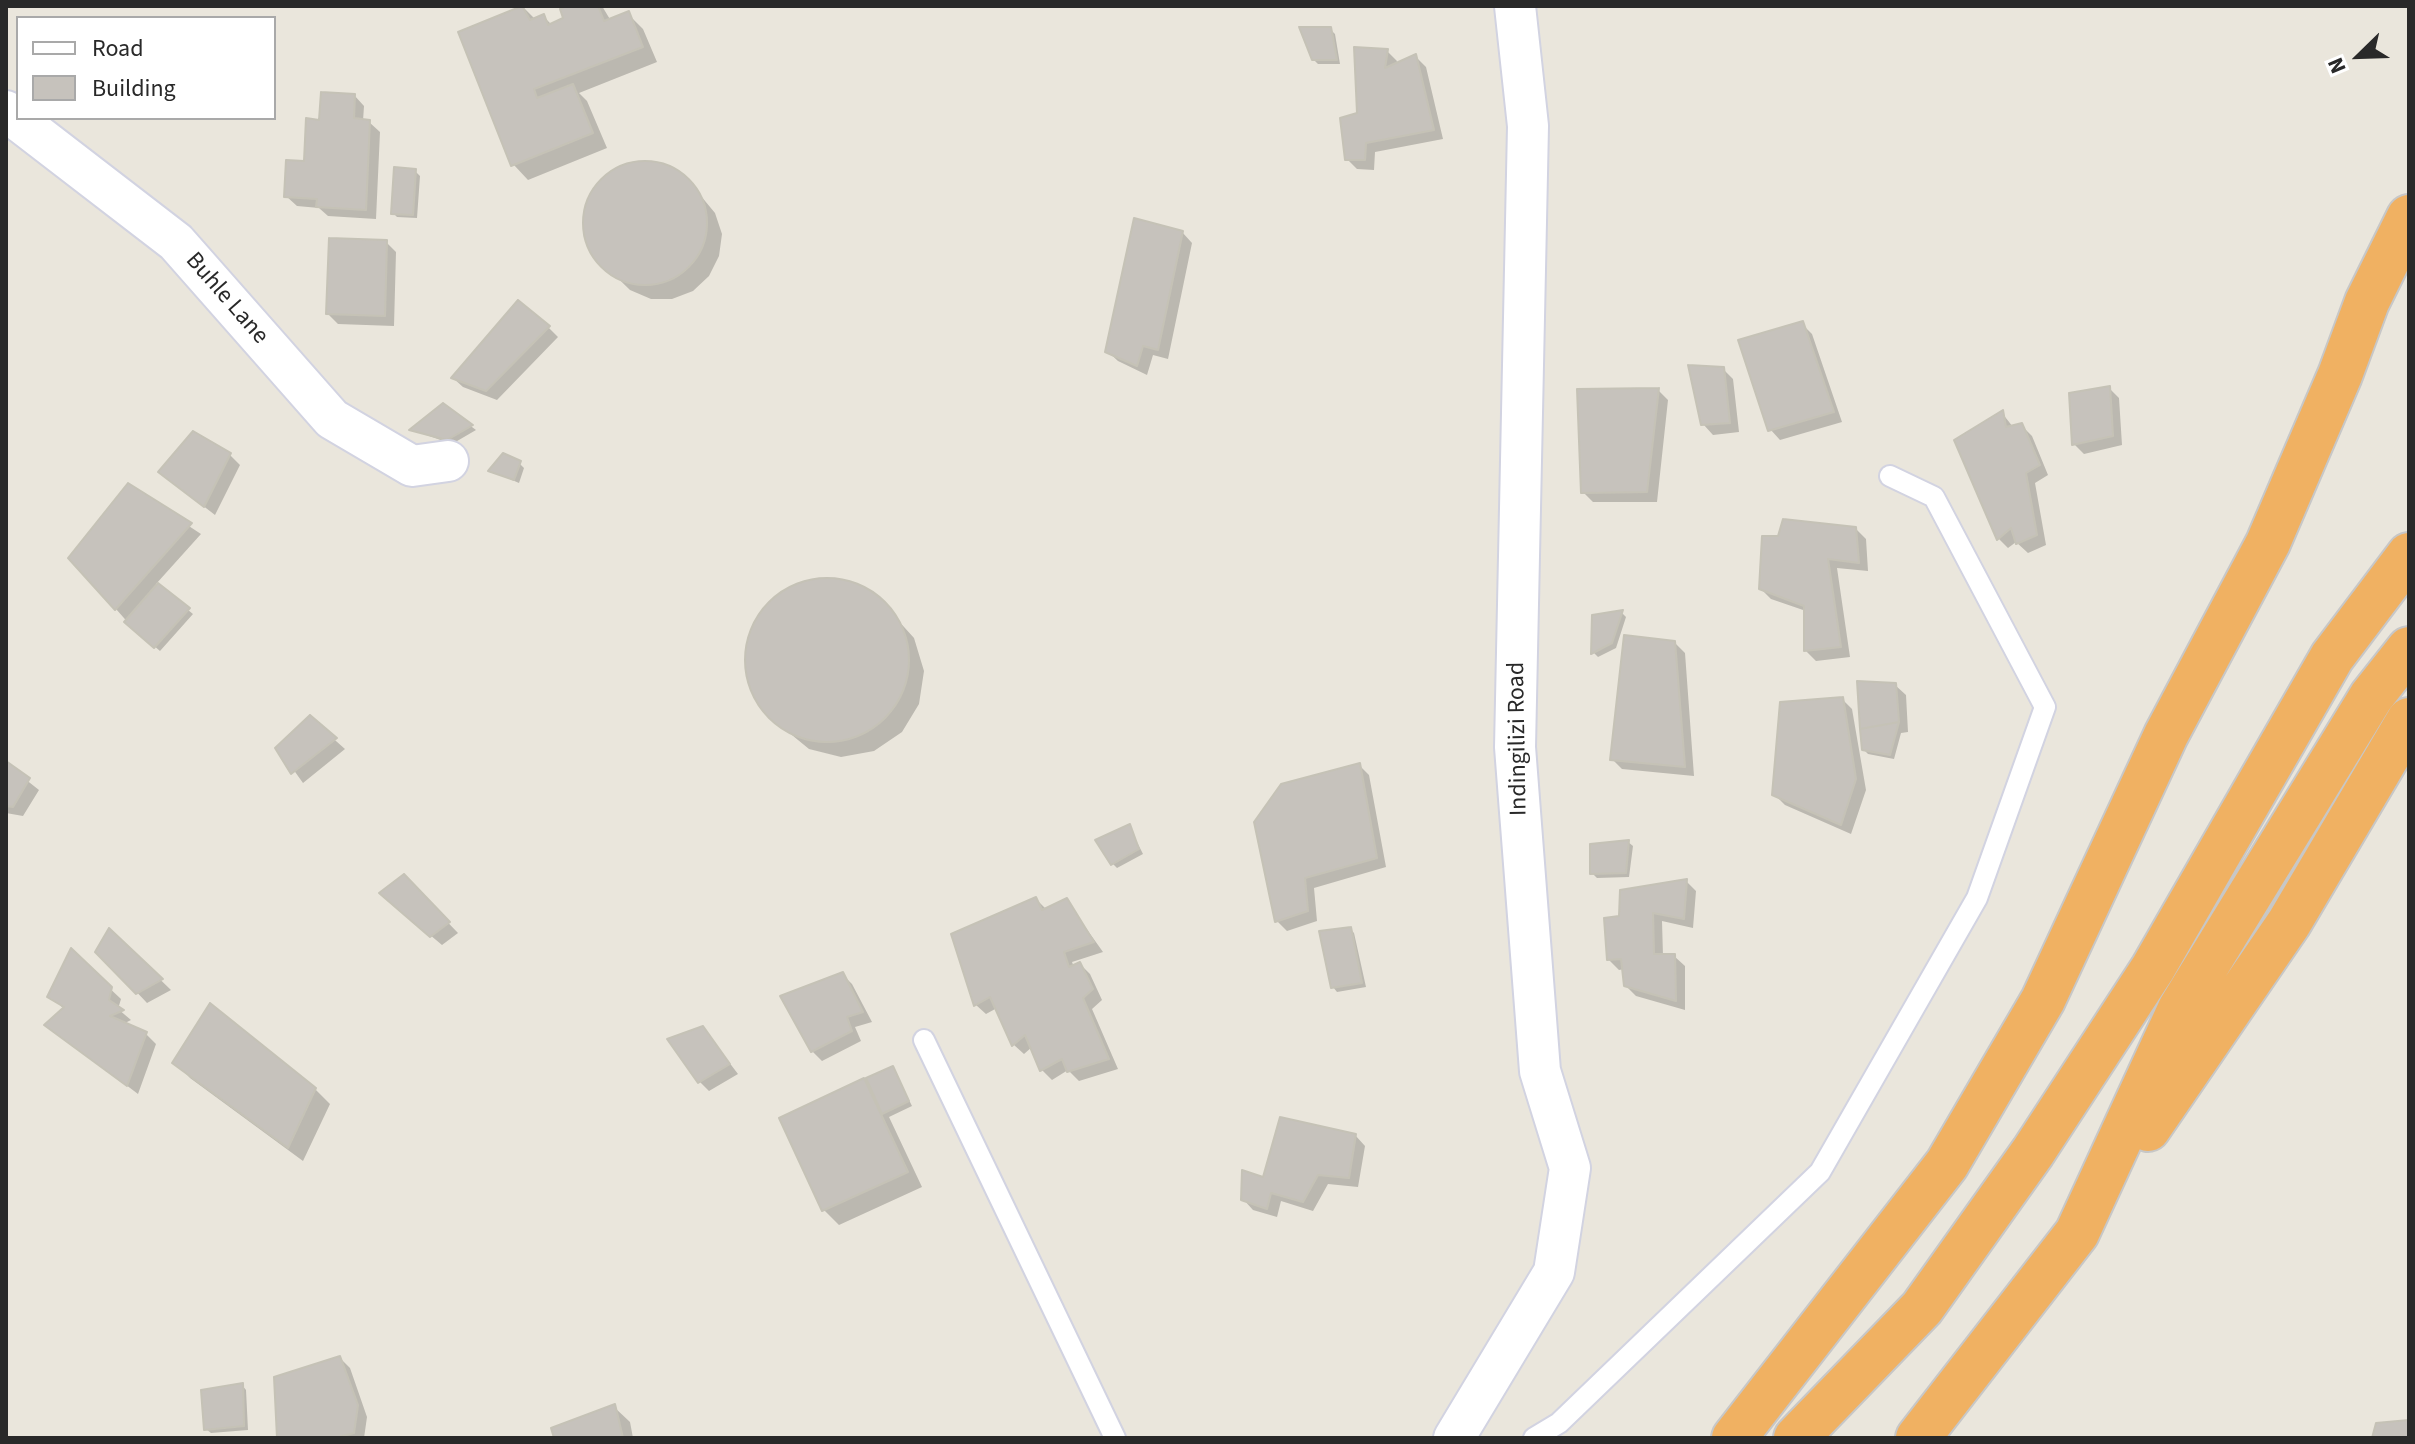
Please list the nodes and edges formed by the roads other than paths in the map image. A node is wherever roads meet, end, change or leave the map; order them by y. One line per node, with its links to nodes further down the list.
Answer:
1 (1515, 6): 12 (street, Indingilizi Road)
2 (18, 120): 4 (street, Buhle Lane)
3 (2409, 217): 14 (highway)
4 (448, 461)
5 (1890, 476): 13 (lane)
6 (2409, 555): 15 (highway)
7 (2409, 649): 10 (highway)
8 (2401, 733): 10 (highway)
9 (924, 1040): 11 (lane)
10 (2077, 1233): 16 (highway)
11 (1115, 1438)
12 (1454, 1438)
13 (1534, 1438)
14 (1734, 1438)
15 (1796, 1438)
16 (1918, 1438)

